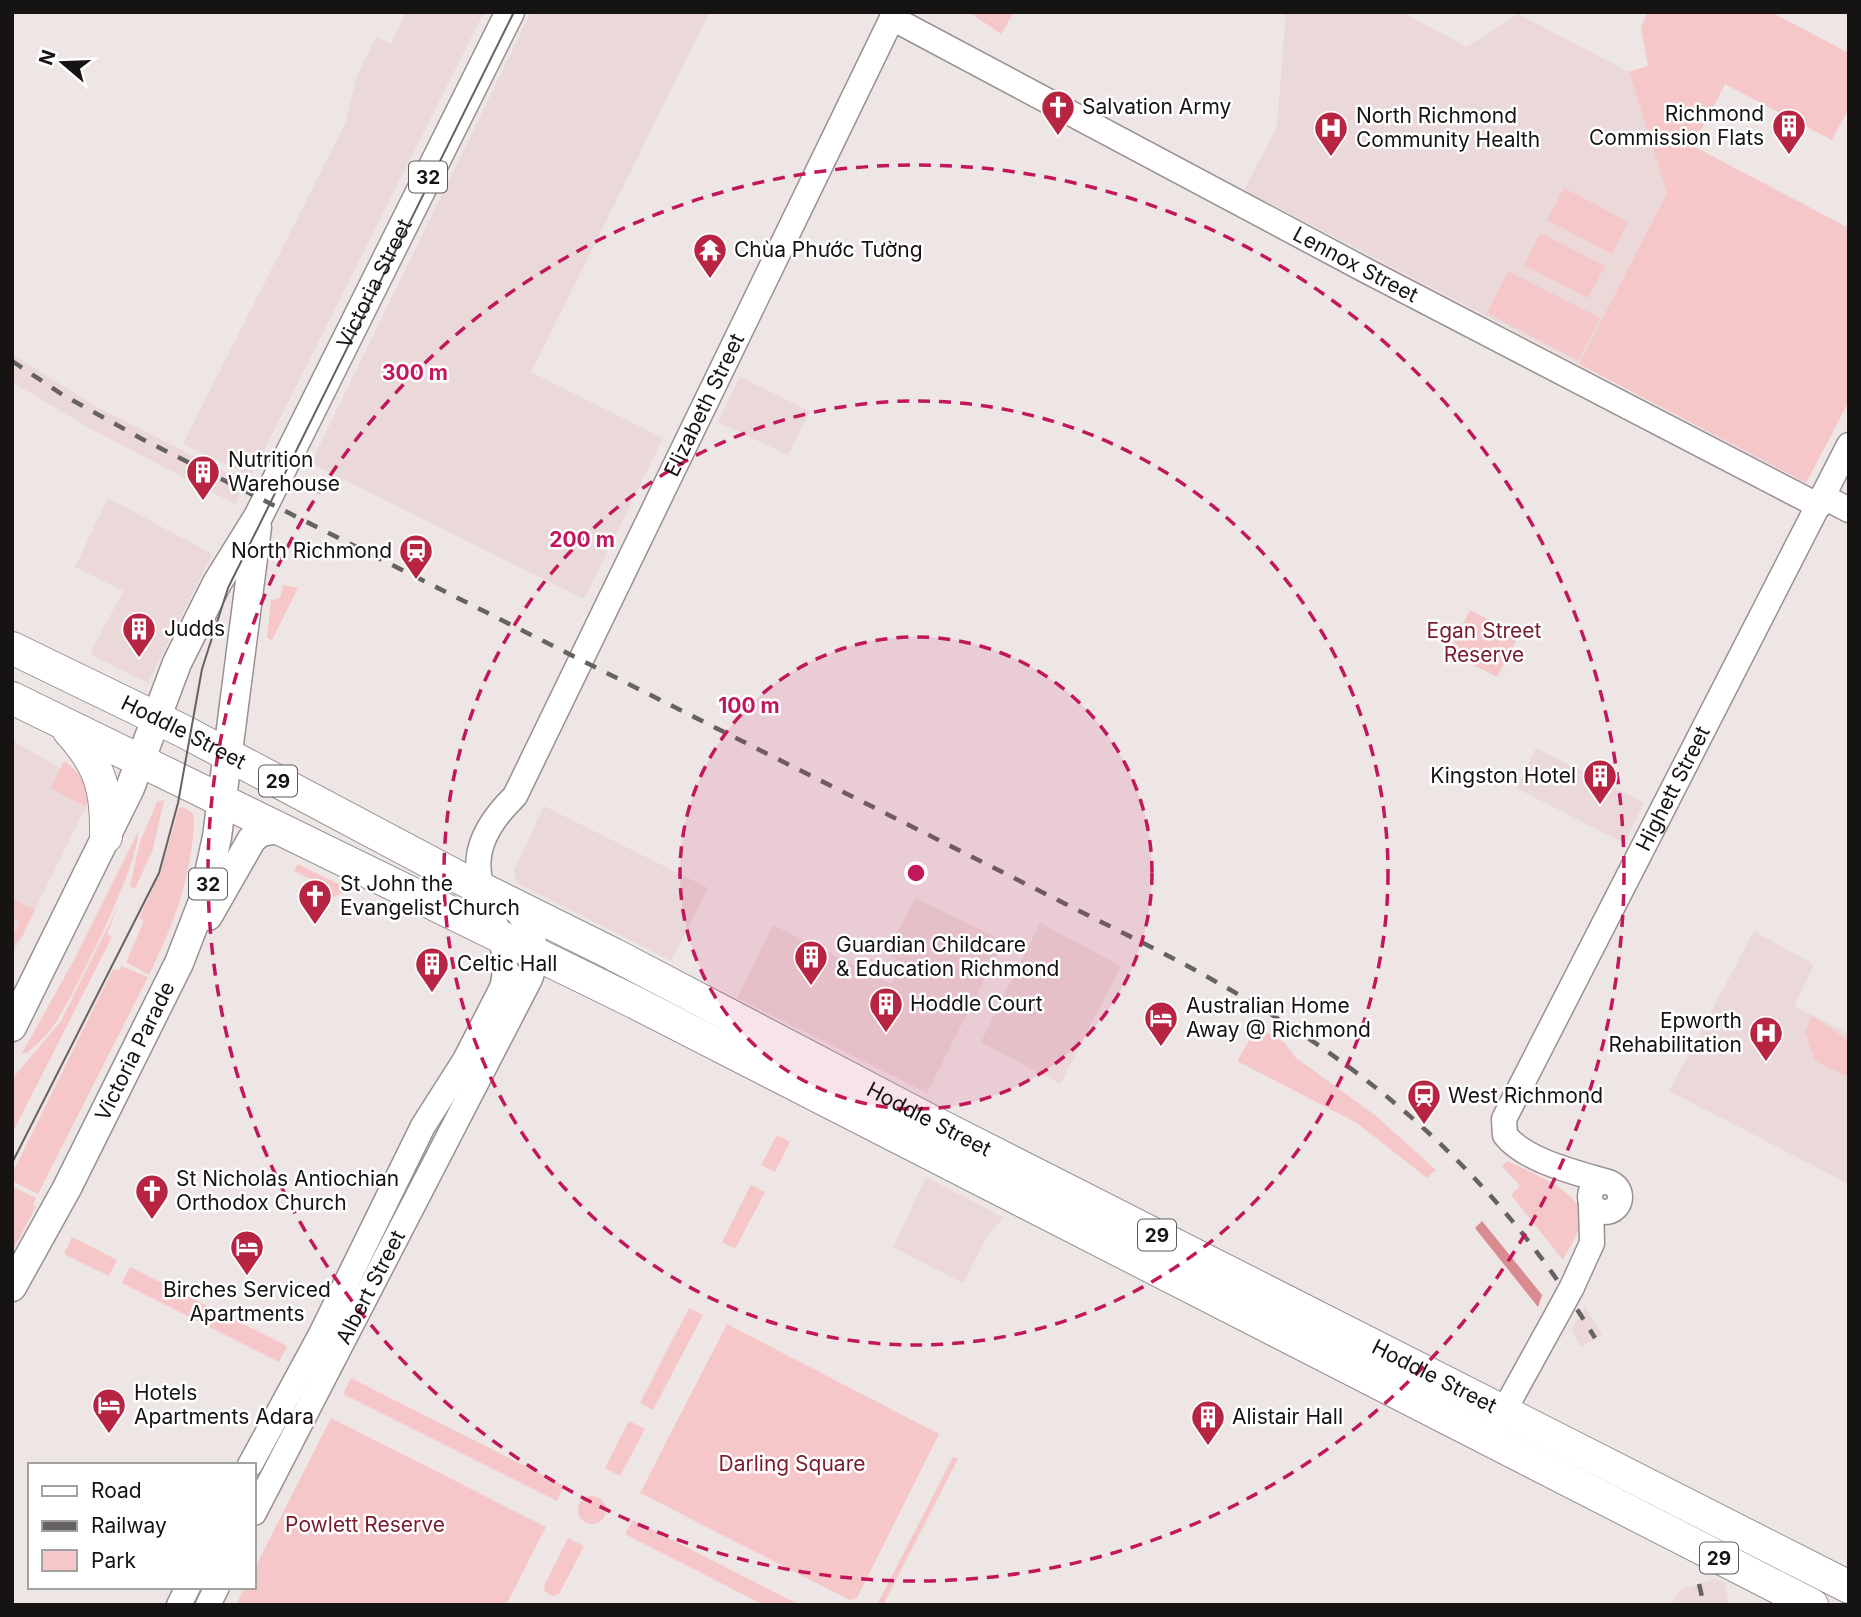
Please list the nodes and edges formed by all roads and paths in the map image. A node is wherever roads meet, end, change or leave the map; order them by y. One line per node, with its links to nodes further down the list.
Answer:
1 (500, 12): 4 (main road, 32)
2 (510, 12): 4 (main road, Victoria Street / 32)
3 (894, 15): 7 (street, Lennox Street); 21 (street, Elizabeth Street)
4 (476, 79): 5 (main road, Victoria Street / 32)
5 (333, 366): 9 (main road, Victoria Street / 32); 10 (main road, 32); 11 (main road, 32)
6 (1849, 445): 7 (street, Highett Street)
7 (1821, 502): 8 (street, Lennox Street); 30 (street, Highett Street)
8 (1849, 510)
9 (258, 517): 10 (main road, Victoria Street / 32); 11 (main road, Victoria Street / 32)
10 (251, 568): 16 (main road, Victoria Street / 32)
11 (217, 583): 14 (main road, Victoria Street / 32)
12 (12, 648): 14 (highway, Hoddle Street / 29)
13 (12, 698): 15 (highway, Hoddle Street / 29)
14 (155, 718): 16 (highway, Hoddle Street / 29); 17 (main road, Victoria Street / 32)
15 (54, 719): 17 (highway, Hoddle Street / 29); 20 (highway)
16 (227, 755): 18 (main road, Victoria Street / 32); 21 (highway, Hoddle Street / 29)
17 (141, 762): 18 (highway, Hoddle Street / 29); 20 (main road, 32)
18 (220, 802): 19 (highway, Hoddle Street / 29); 25 (main road, Victoria Parade / 32)
19 (279, 829): 22 (highway, Hoddle Street / 29); 25 (main road)
20 (106, 836): 27 (main road, 32)
21 (493, 894): 22 (street, Elizabeth Street); 23 (highway, Hoddle Street / 29); 24 (street)
22 (500, 936): 24 (highway, Hoddle Street / 29); 26 (street, Albert Street)
23 (596, 946): 24 (street); 39 (highway, Hoddle Street / 29)
24 (534, 950): 26 (street, Albert Street); 29 (street, Albert Street); 40 (highway, Hoddle Street / 29)
25 (179, 963): 34 (main road, Victoria Parade / 32)
26 (502, 988): 28 (street, Albert Street)
27 (12, 1027)
28 (416, 1139): 29 (street); 35 (street, Albert Street)
29 (440, 1150): 36 (street, Albert Street)
30 (1563, 1170): 31 (street); 32 (street)
31 (1614, 1193): 32 (street); 33 (street)
32 (1590, 1202): 33 (street)
33 (1587, 1259): 39 (street, bridge)
34 (12, 1287)
35 (310, 1351): 36 (street); 37 (street, Albert Street)
36 (333, 1363): 38 (street, Albert Street)
37 (297, 1377): 38 (street); 41 (street, Albert Street)
38 (320, 1389): 42 (street, Albert Street)
39 (1503, 1412): 40 (street); 43 (highway, Hoddle Street / 29)
40 (1489, 1440): 48 (highway, Hoddle Street / 29)
41 (251, 1463)
42 (256, 1509)
43 (1849, 1587)
44 (187, 1589): 46 (street)
45 (216, 1589): 47 (street)
46 (179, 1605)
47 (208, 1605)
48 (1812, 1605)

